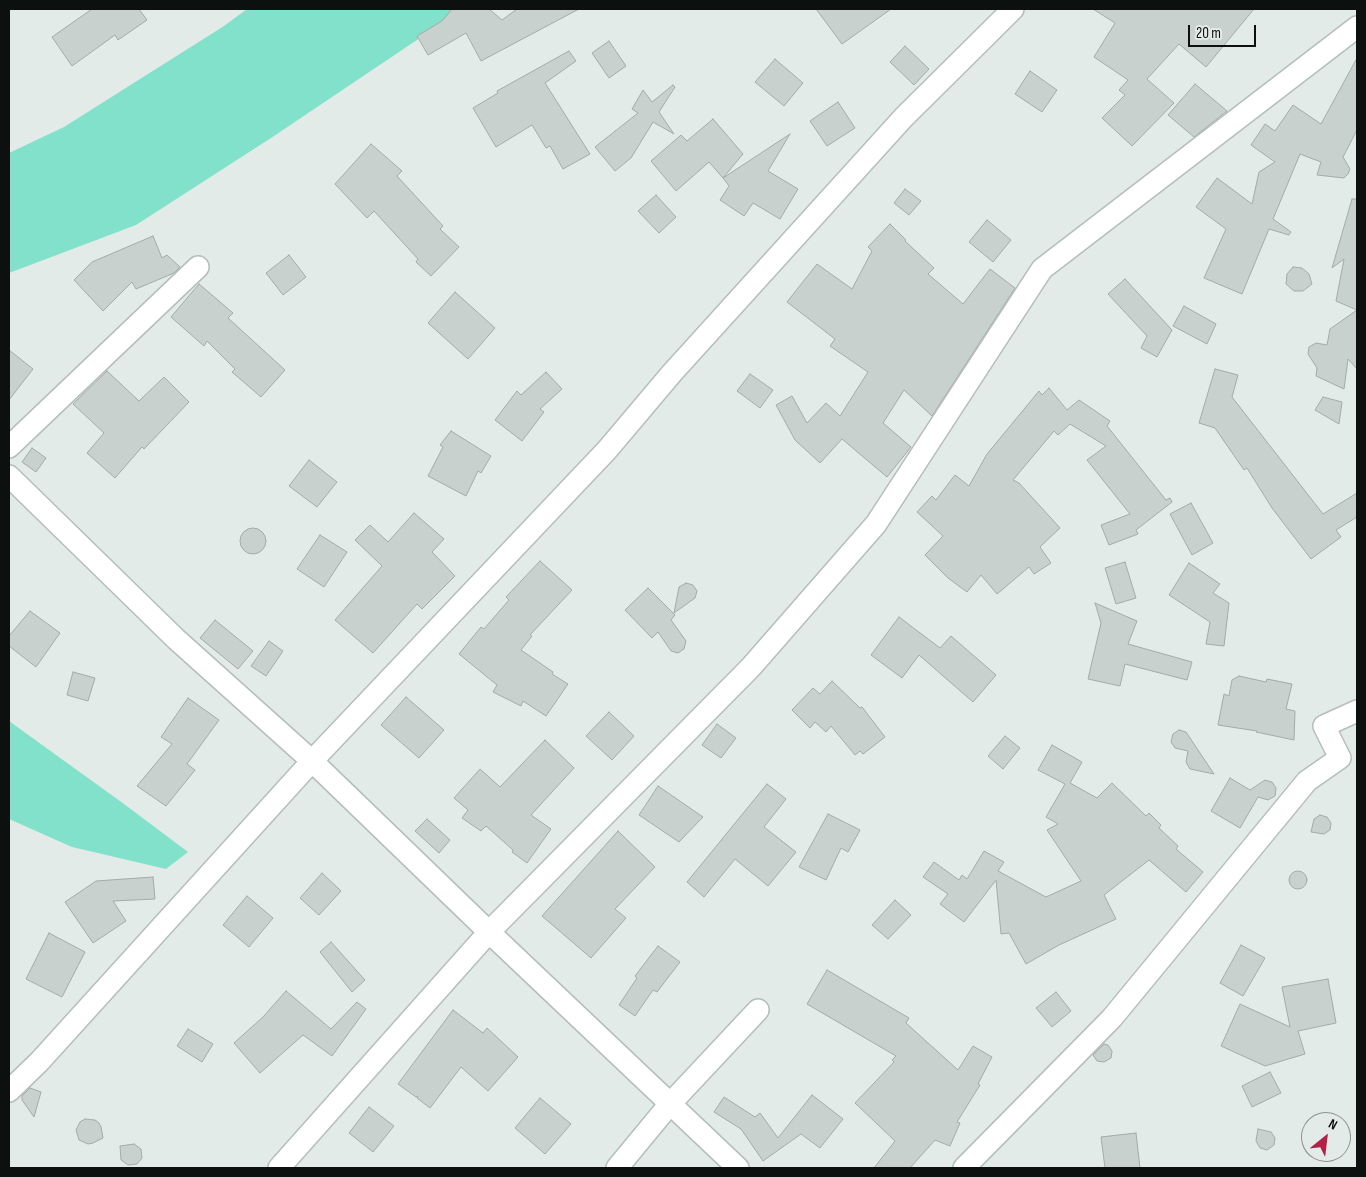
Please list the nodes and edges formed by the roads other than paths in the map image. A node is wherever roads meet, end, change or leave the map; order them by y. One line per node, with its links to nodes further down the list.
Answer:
1 (1012, 9): 7 (street)
2 (1357, 27): 8 (street)
3 (198, 268): 4 (street)
4 (9, 447)
5 (9, 476): 7 (street)
6 (1357, 710): 15 (street)
7 (312, 761): 8 (street); 10 (street)
8 (489, 932): 11 (street); 12 (street)
9 (758, 1010): 11 (street)
10 (9, 1091)
11 (669, 1104): 13 (street); 14 (street)
12 (279, 1168)
13 (617, 1168)
14 (738, 1168)
15 (964, 1168)

